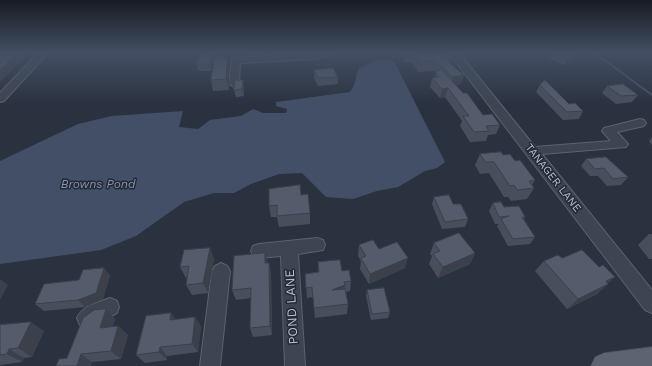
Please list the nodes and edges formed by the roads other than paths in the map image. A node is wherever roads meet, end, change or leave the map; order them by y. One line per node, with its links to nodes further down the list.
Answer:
1 (27, 70): 5 (street)
2 (235, 70): 4 (street)
3 (468, 70): 7 (street, TANAGER LANE)
4 (234, 84)
5 (0, 99)
6 (640, 123): 7 (street)
7 (532, 151): 12 (street, TANAGER LANE)
8 (317, 245): 9 (street)
9 (289, 248): 10 (street); 17 (street, POND LANE)
10 (259, 251)
11 (221, 271): 16 (street)
12 (652, 304)
13 (110, 307): 14 (street)
14 (80, 332)
15 (652, 360): 18 (main road)
16 (210, 366)
17 (295, 366)
18 (604, 366)

